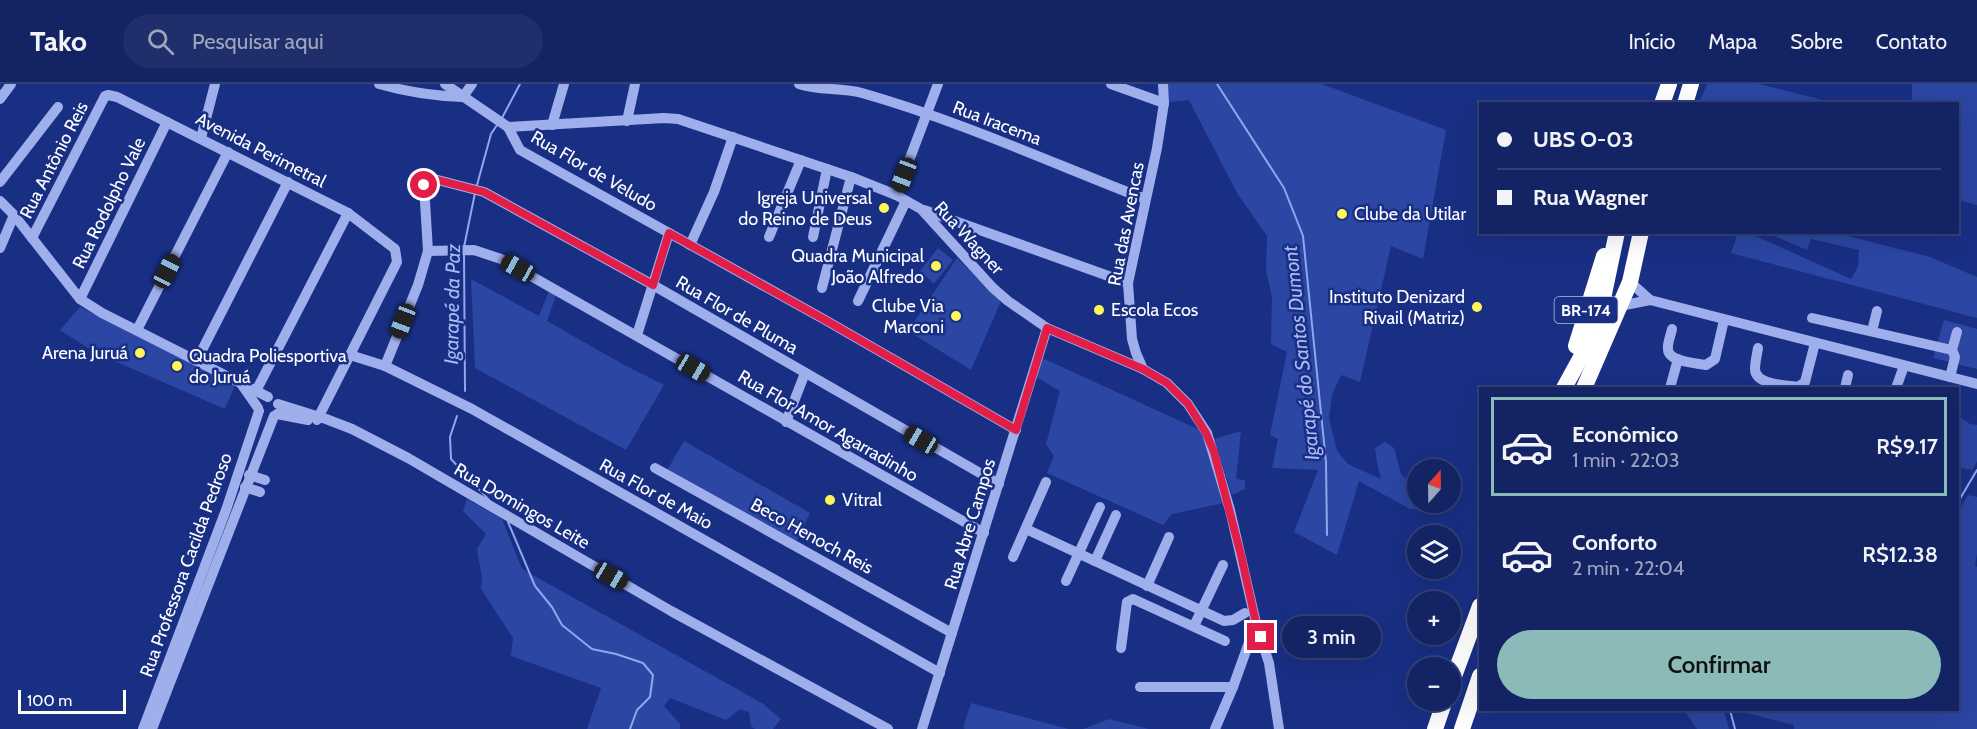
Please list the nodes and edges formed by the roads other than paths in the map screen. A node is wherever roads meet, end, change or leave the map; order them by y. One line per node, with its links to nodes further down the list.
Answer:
1 (11, 84): 16 (street)
2 (215, 84): 27 (street)
3 (379, 84): 15 (street)
4 (445, 84): 15 (street)
5 (472, 84): 15 (street)
6 (564, 84): 25 (street)
7 (635, 84): 22 (street)
8 (798, 84): 21 (street, Rua Iracema)
9 (938, 84): 21 (street)
10 (1111, 84): 19 (street)
11 (1163, 84): 19 (street, Rua das Avencas)
12 (1669, 84): 17 (highway)
13 (1691, 84): 18 (highway)
14 (105, 96): 23 (street, Avenida Perimetral); 48 (street, Rua Antônio Reis)
15 (463, 97): 24 (street)
16 (0, 99)
17 (1663, 102)
18 (1686, 102)
19 (1164, 103): 35 (street, Rua das Avencas)
20 (57, 107): 32 (street)
21 (927, 114): 34 (street); 35 (street, Rua Iracema)
22 (627, 121): 25 (street, Rua Wagner); 26 (street, Rua Wagner)
23 (167, 122): 27 (street, Avenida Perimetral); 56 (street, Rua Rodolpho Vale)
24 (506, 125): 25 (street, Rua Wagner); 41 (street, Rua Flor de Veludo)
25 (552, 125)
26 (733, 137): 29 (street, Rua Wagner); 49 (street)
27 (201, 138): 28 (street, Avenida Perimetral)
28 (228, 152): 33 (street, Avenida Perimetral); 64 (street)
29 (801, 160): 30 (street, Rua Wagner); 46 (street)
30 (826, 169): 31 (street, Rua Wagner); 47 (street)
31 (851, 177): 34 (street, Rua Wagner); 55 (street)
32 (0, 182)
33 (288, 182): 39 (street, Avenida Perimetral); 74 (street)
34 (896, 195): 36 (street, Rua Wagner)
35 (1145, 199): 53 (street, Rua das Avencas)
36 (906, 201): 38 (street, Rua Wagner); 58 (street)
37 (2, 206): 40 (street)
38 (921, 209): 53 (street); 63 (street, Rua Wagner)
39 (348, 213): 72 (street, Avenida Perimetral); 90 (street)
40 (14, 215): 48 (street); 50 (street)
41 (669, 233): 49 (street, Rua Flor de Veludo); 54 (street)
42 (1610, 234): 85 (highway, BR-174)
43 (1617, 234): 86 (highway)
44 (1640, 234): 81 (highway)
45 (1641, 234): 52 (highway, BR-174)
46 (769, 237)
47 (813, 237)
48 (32, 238): 56 (street)
49 (690, 245): 96 (street, Rua Flor de Veludo)
50 (0, 248)
51 (428, 251): 54 (street, Rua Flor de Pluma); 68 (street, Rua Flor Amor Agarradinho); 75 (street)
52 (1630, 282): 57 (street); 59 (highway, BR-174)
53 (1128, 283): 77 (street, Rua das Avencas)
54 (653, 285): 68 (street); 78 (street, Rua Flor de Pluma)
55 (822, 288)
56 (80, 299): 64 (street)
57 (1650, 300): 59 (street); 62 (street)
58 (858, 302)
59 (1620, 306): 81 (highway, BR-174)
60 (1877, 312): 66 (street)
61 (1812, 318): 66 (street)
62 (1724, 320): 69 (street); 73 (street)
63 (1047, 328): 77 (street, Rua Wagner); 96 (street, Rua Abre Campos)
64 (137, 330): 74 (street)
65 (1672, 330): 73 (street)
66 (1872, 331): 71 (street)
67 (1957, 332): 71 (street)
68 (637, 335): 95 (street, Rua Flor Amor Agarradinho)
69 (1815, 343): 76 (street); 84 (street)
70 (1758, 348): 84 (street)
71 (1952, 350): 80 (street)
72 (350, 356): 75 (street, Rua Flor de Maio); 94 (street)
73 (1678, 359): 87 (street)
74 (197, 360): 82 (street)
75 (386, 366): 124 (street, Rua Flor de Maio)
76 (1904, 366): 80 (street); 89 (street)
77 (1143, 369): 118 (street, Rua Wagner)
78 (805, 373): 95 (street); 101 (street, Rua Flor de Pluma)
79 (1848, 375): 88 (street)
80 (1950, 377): 83 (street)
81 (1586, 381)
82 (239, 382): 90 (street); 92 (street)
83 (1977, 384)
84 (1765, 385)
85 (1563, 387)
86 (1564, 387)
87 (1670, 387)
88 (1845, 387)
89 (1896, 387)
90 (256, 391): 91 (street)
91 (268, 397): 92 (street); 93 (street)
92 (259, 410): 93 (street); 129 (street, Rua Professora Cacilda Pedroso)
93 (276, 411): 94 (street, Rua Domingos Leite); 98 (street, Rua Professora Cacilda Pedroso)
94 (321, 419): 131 (street, Rua Domingos Leite)
95 (786, 422): 107 (street, Rua Flor Amor Agarradinho)
96 (1016, 430): 101 (street, Rua Abre Campos)
97 (655, 468): 120 (street, Beco Henoch Reis)
98 (249, 475): 99 (street); 102 (street, Rua Professora Cacilda Pedroso)
99 (265, 480)
100 (1046, 482): 106 (street)
101 (999, 484): 107 (street, Rua Abre Campos)
102 (245, 487): 103 (street); 130 (street, Rua Professora Cacilda Pedroso)
103 (260, 492)
104 (1100, 507): 109 (street)
105 (1116, 515): 111 (street)
106 (1026, 529): 109 (street); 110 (street)
107 (984, 533): 120 (street, Rua Abre Campos)
108 (1170, 537): 114 (street)
109 (1079, 554): 111 (street); 113 (street)
110 (1013, 557)
111 (1095, 561): 114 (street)
112 (1223, 565): 116 (street)
113 (1066, 581)
114 (1147, 586): 116 (street)
115 (1479, 609): 123 (highway)
116 (1201, 611): 117 (street); 119 (street)
117 (1245, 613)
118 (1256, 623): 127 (street); 134 (street, Rua Wagner)
119 (1194, 626): 121 (street); 122 (street)
120 (952, 633): 124 (street, Rua Abre Campos)
121 (1225, 641)
122 (1121, 648)
123 (1461, 657)
124 (940, 673): 132 (street, Rua Abre Campos)
125 (1479, 679): 136 (highway)
126 (1140, 687): 127 (street)
127 (1233, 687): 133 (street)
128 (1441, 711): 135 (highway)
129 (143, 729)
130 (152, 729)
131 (888, 729)
132 (922, 729)
133 (1215, 729)
134 (1280, 729)
135 (1435, 729)
136 (1462, 729)

